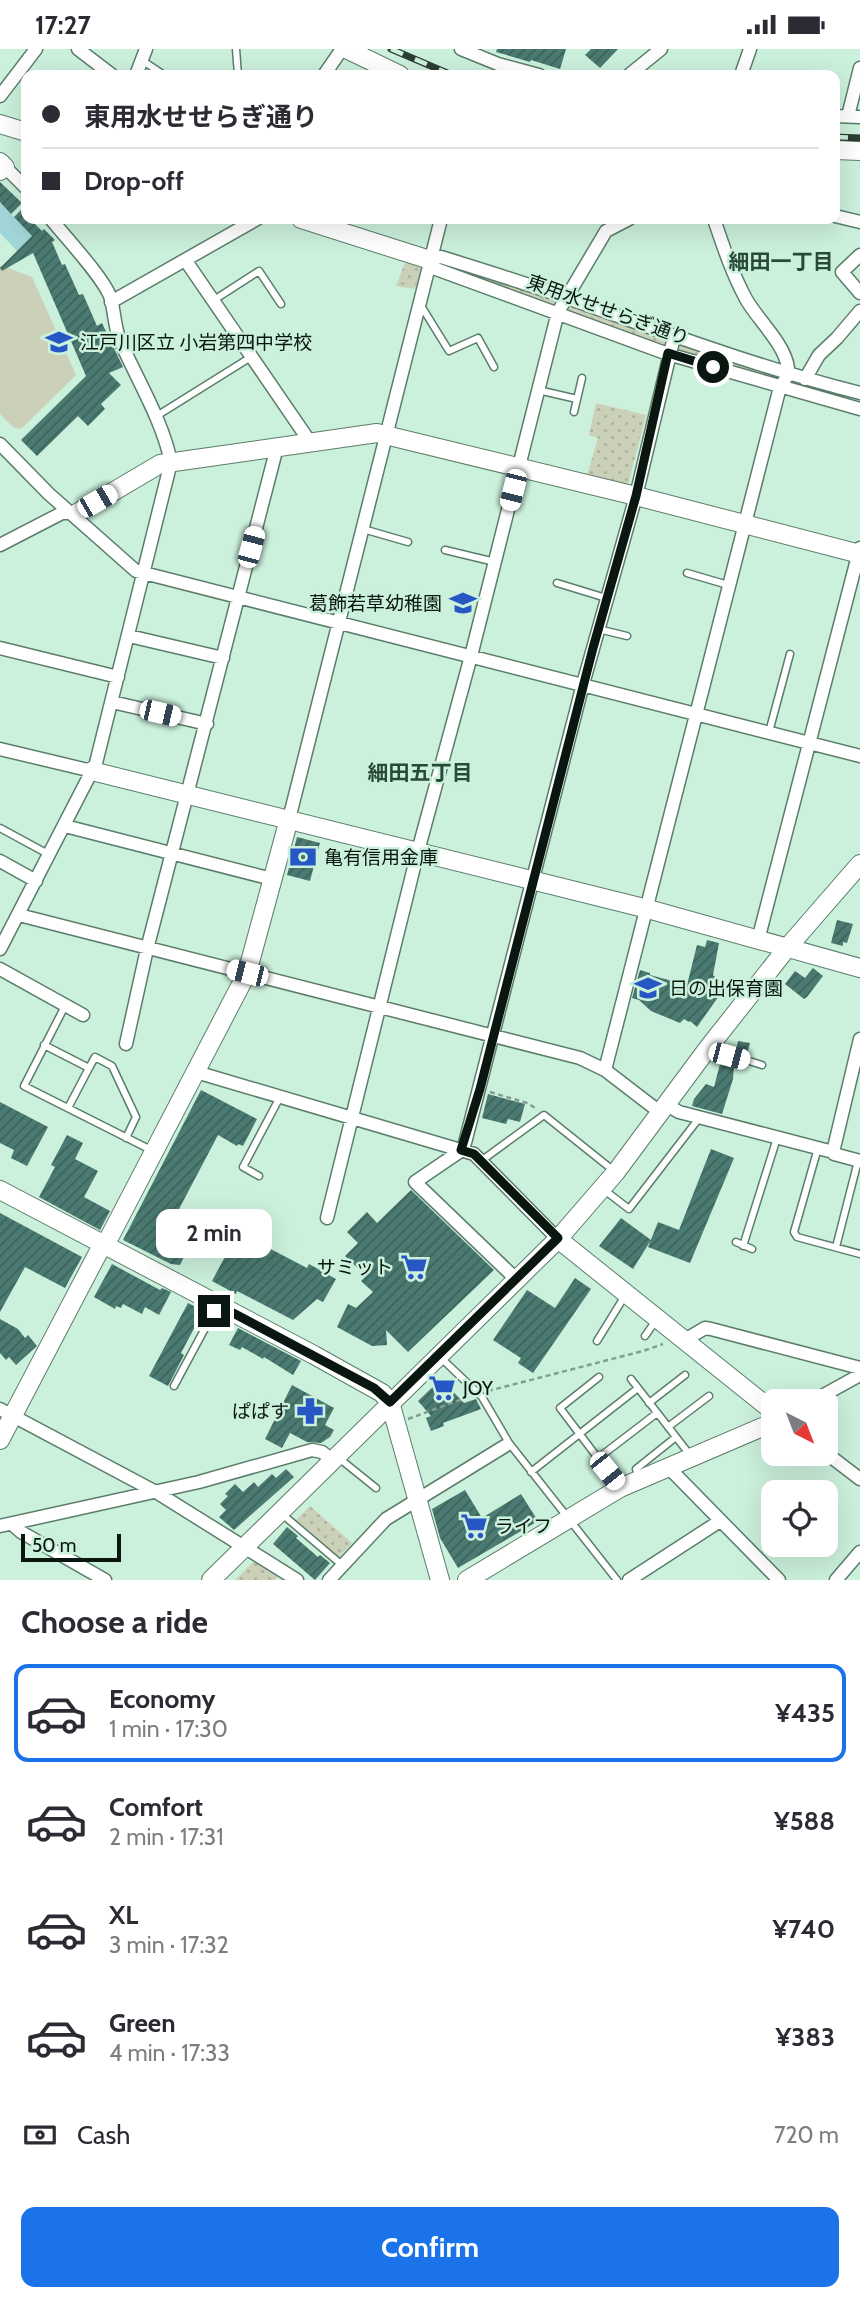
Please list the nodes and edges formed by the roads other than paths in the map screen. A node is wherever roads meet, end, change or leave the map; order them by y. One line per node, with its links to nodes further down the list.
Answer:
1 (36, 49): 18 (street)
2 (78, 49): 10 (street)
3 (236, 49): 12 (lane)
4 (344, 49): 13 (street); 14 (street)
5 (461, 49): 15 (street)
6 (661, 49): 16 (street)
7 (750, 49): 17 (street)
8 (144, 55): 11 (lane)
9 (860, 68): 19 (street)
10 (105, 70)
11 (159, 70)
12 (238, 70)
13 (328, 70)
14 (389, 70)
15 (520, 70)
16 (635, 70)
17 (743, 70)
18 (0, 96)
19 (854, 117)
20 (0, 124): 21 (street)
21 (21, 130)
22 (860, 151): 23 (street)
23 (840, 154)
24 (2, 167): 25 (street)
25 (21, 184)
26 (840, 217): 27 (street)
27 (860, 222)
28 (55, 224): 40 (street)
29 (248, 224): 36 (street)
30 (316, 224): 35 (street)
31 (440, 224): 35 (street)
32 (619, 224): 38 (street)
33 (716, 224): 49 (street)
34 (860, 255): 37 (street)
35 (430, 260): 38 (street); 41 (street); 44 (street, 東用水せせらぎ通り)
36 (186, 261): 39 (street); 40 (street)
37 (860, 293)
38 (567, 298): 44 (street); 45 (street)
39 (212, 301): 42 (lane); 47 (street)
40 (111, 302): 58 (street)
41 (419, 302): 48 (lane); 59 (street)
42 (281, 304)
43 (860, 311): 51 (street)
44 (558, 312): 46 (street, 東用水せせらぎ通り); 53 (street)
45 (674, 337): 46 (street); 49 (street)
46 (668, 353): 52 (street, 東用水せせらぎ通り); 65 (street)
47 (251, 357): 58 (lane); 60 (street)
48 (494, 367)
49 (788, 373): 51 (street); 52 (street)
50 (582, 378): 55 (lane)
51 (805, 379): 54 (street)
52 (780, 387): 56 (street, 東用水せせらぎ通り); 67 (street)
53 (538, 390): 55 (lane); 64 (street)
54 (860, 393)
55 (577, 399): 57 (lane)
56 (860, 409)
57 (574, 412)
58 (155, 417): 63 (street)
59 (386, 434): 60 (street); 64 (street); 68 (street)
60 (310, 442): 62 (street)
61 (0, 444): 66 (street)
62 (277, 447): 63 (street); 78 (street)
63 (171, 462): 66 (street); 74 (street)
64 (519, 466): 65 (street); 73 (street)
65 (636, 496): 67 (street); 79 (street)
66 (73, 513): 70 (street); 74 (street)
67 (746, 524): 72 (street); 77 (street)
68 (363, 529): 69 (lane); 80 (street)
69 (408, 542)
70 (0, 545)
71 (445, 550): 73 (lane)
72 (859, 552): 94 (street)
73 (495, 562): 86 (street)
74 (144, 573): 78 (street); 82 (street)
75 (687, 573): 77 (lane)
76 (557, 583): 79 (lane)
77 (730, 586): 91 (street)
78 (238, 597): 80 (street); 87 (street)
79 (607, 598): 81 (street)
80 (339, 622): 86 (street); 99 (street)
81 (598, 629): 83 (lane); 89 (street)
82 (129, 636): 87 (street); 88 (street)
83 (628, 636)
84 (0, 647): 88 (street)
85 (790, 654): 93 (lane)
86 (471, 656): 89 (street); 102 (street)
87 (223, 658): 92 (street)
88 (118, 677): 90 (street)
89 (583, 684): 91 (street); 109 (street)
90 (112, 702): 92 (street); 97 (street)
91 (696, 714): 93 (street); 110 (street)
92 (207, 724): 98 (street)
93 (769, 732): 94 (street)
94 (809, 743): 96 (street); 112 (street)
95 (1, 753): 97 (street)
96 (860, 756)
97 (92, 771): 98 (street); 100 (street)
98 (189, 795): 99 (street); 103 (street)
99 (289, 819): 102 (street); 107 (street)
100 (65, 826): 103 (street); 104 (street)
101 (0, 828): 104 (lane)
102 (418, 851): 109 (street); 120 (street)
103 (173, 853): 107 (street); 115 (street)
104 (50, 855): 108 (street)
105 (0, 861): 108 (street)
106 (860, 864): 113 (street)
107 (272, 879): 118 (street)
108 (36, 881): 111 (street)
109 (534, 881): 110 (street); 122 (street)
110 (648, 909): 112 (street); 129 (street)
111 (19, 915): 114 (street); 115 (street)
112 (758, 940): 113 (street)
113 (787, 948): 116 (street); 126 (street)
114 (0, 949)
115 (147, 949): 118 (street); 124 (street)
116 (860, 968)
117 (0, 969): 119 (street)
118 (247, 973): 120 (street); 130 (street)
119 (65, 1006): 121 (street); 125 (lane)
120 (379, 1008): 122 (street); 136 (street)
121 (83, 1015)
122 (494, 1036): 129 (street); 140 (street)
123 (860, 1039): 131 (street)
124 (126, 1044)
125 (44, 1045): 128 (lane); 133 (lane)
126 (708, 1048): 127 (lane); 134 (street)
127 (762, 1065)
128 (89, 1068): 133 (lane); 137 (lane)
129 (605, 1070): 134 (street)
130 (196, 1072): 132 (street); 141 (street)
131 (856, 1073): 142 (street)
132 (280, 1097): 136 (street); 146 (lane)
133 (68, 1108): 137 (lane)
134 (664, 1109): 135 (street); 145 (street)
135 (700, 1117): 138 (street); 147 (lane)
136 (351, 1118): 140 (street); 149 (street)
137 (126, 1138): 141 (lane)
138 (777, 1138): 139 (street); 153 (lane)
139 (818, 1148): 142 (street); 152 (lane)
140 (461, 1150): 143 (street); 155 (street)
141 (154, 1152): 151 (street)
142 (833, 1152): 144 (street)
143 (481, 1160): 145 (lane); 150 (street)
144 (859, 1161): 152 (lane)
145 (616, 1172): 147 (street)
146 (259, 1176)
147 (602, 1189): 150 (street)
148 (0, 1190): 151 (street)
149 (327, 1218)
150 (558, 1238): 155 (street); 156 (street)
151 (104, 1245): 157 (street); 175 (street)
152 (836, 1247): 154 (lane)
153 (752, 1249)
154 (860, 1254)
155 (516, 1279): 162 (street)
156 (627, 1293): 158 (street); 160 (lane)
157 (218, 1305): 168 (lane); 172 (street)
158 (658, 1317): 159 (lane); 161 (street)
159 (645, 1336)
160 (597, 1341)
161 (677, 1341): 163 (street); 173 (street)
162 (439, 1355): 172 (street); 182 (lane)
163 (860, 1368)
164 (685, 1375): 174 (lane)
165 (860, 1375): 170 (street)
166 (599, 1377): 179 (lane)
167 (631, 1379): 169 (lane)
168 (174, 1386)
169 (638, 1388): 174 (lane); 179 (lane)
170 (835, 1389)
171 (709, 1396): 177 (lane)
172 (390, 1402): 184 (street); 194 (street)
173 (761, 1402)
174 (649, 1403): 176 (lane)
175 (6, 1412): 181 (street); 193 (street)
176 (657, 1413): 177 (lane); 185 (lane)
177 (668, 1427): 180 (lane)
178 (761, 1427): 183 (street)
179 (579, 1434): 185 (lane); 188 (lane)
180 (676, 1437): 183 (lane); 189 (lane)
181 (0, 1440)
182 (507, 1445): 188 (lane); 194 (street)
183 (691, 1457): 187 (street)
184 (334, 1458): 191 (lane); 193 (street); 195 (street)
185 (597, 1459): 192 (lane)
186 (838, 1462): 190 (street)
187 (668, 1467): 189 (street); 197 (street)
188 (531, 1472): 196 (lane)
189 (640, 1479): 192 (street)
190 (860, 1479)
191 (376, 1488)
192 (620, 1488): 196 (street)
193 (156, 1492): 198 (street); 199 (street)
194 (417, 1500): 201 (street); 206 (street)
195 (280, 1512): 199 (street); 201 (lane)
196 (568, 1520): 207 (street); 208 (lane)
197 (720, 1521): 209 (street); 210 (street)
198 (6, 1525): 202 (street)
199 (244, 1547): 203 (street); 204 (street)
200 (860, 1552): 211 (street)
201 (342, 1565): 205 (street)
202 (105, 1580)
203 (211, 1580)
204 (297, 1580)
205 (329, 1580)
206 (440, 1580)
207 (467, 1580)
208 (617, 1580)
209 (629, 1580)
210 (779, 1580)
211 (836, 1580)

